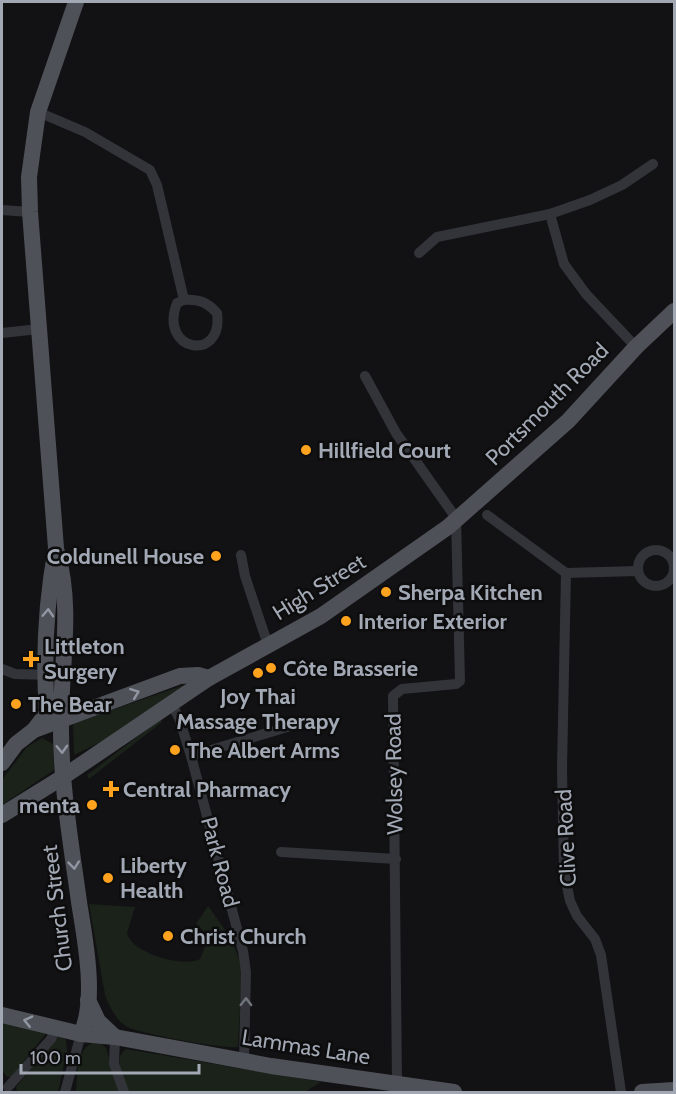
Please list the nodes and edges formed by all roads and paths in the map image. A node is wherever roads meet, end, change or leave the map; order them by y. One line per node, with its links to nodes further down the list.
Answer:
1 (76, 2): 2 (main road)
2 (38, 112): 5 (main road); 8 (street)
3 (653, 164): 6 (street)
4 (2, 210): 5 (street)
5 (30, 212): 10 (main road)
6 (550, 214): 7 (street); 12 (street)
7 (419, 253)
8 (184, 300): 8 (street)
9 (675, 311): 12 (main road, Portsmouth Road)
10 (39, 329): 11 (street); 16 (main road)
11 (2, 333)
12 (636, 347): 15 (main road, Portsmouth Road)
13 (365, 376): 15 (street)
14 (487, 515): 19 (street)
15 (452, 523): 20 (main road, High Street); 34 (street, Wolsey Road)
16 (56, 548): 22 (main road, one-way to 16); 23 (main road, Church Street)
17 (241, 555): 20 (street)
18 (638, 571): 19 (street)
19 (566, 573): 47 (street, Clive Road)
20 (268, 645): 24 (main road, High Street)
21 (2, 669): 22 (street)
22 (44, 675): 23 (street); 28 (main road)
23 (63, 675): 26 (main road, Church Street)
24 (209, 678): 25 (main road, High Street); 26 (main road, one-way to 24)
25 (171, 703): 29 (street, Park Road); 31 (main road, High Street)
26 (60, 721): 28 (main road); 31 (main road, Church Street, one-way to 31)
27 (294, 725): 29 (street)
28 (34, 730): 30 (main road)
29 (191, 756): 40 (street, Park Road, one-way to 29)
30 (2, 763)
31 (63, 777): 32 (main road, High Street); 35 (main road, Church Street, one-way to 35)
32 (2, 814)
33 (281, 852): 34 (street)
34 (396, 859): 41 (street, Wolsey Road)
35 (87, 996): 37 (main road); 38 (main road, Church Street); 39 (main road)
36 (2, 1015): 37 (main road, Lammas Lane, one-way to 36)
37 (56, 1027): 38 (main road, Lammas Lane); 42 (street)
38 (81, 1034): 39 (main road, Lammas Lane); 44 (street)
39 (115, 1037): 40 (main road, Lammas Lane); 45 (street)
40 (244, 1061): 41 (main road, Lammas Lane)
41 (397, 1084): 46 (main road, Lammas Lane)
42 (7, 1086)
43 (675, 1090): 48 (main road)
44 (65, 1092)
45 (124, 1092)
46 (454, 1092)
47 (621, 1092)
48 (642, 1092)

